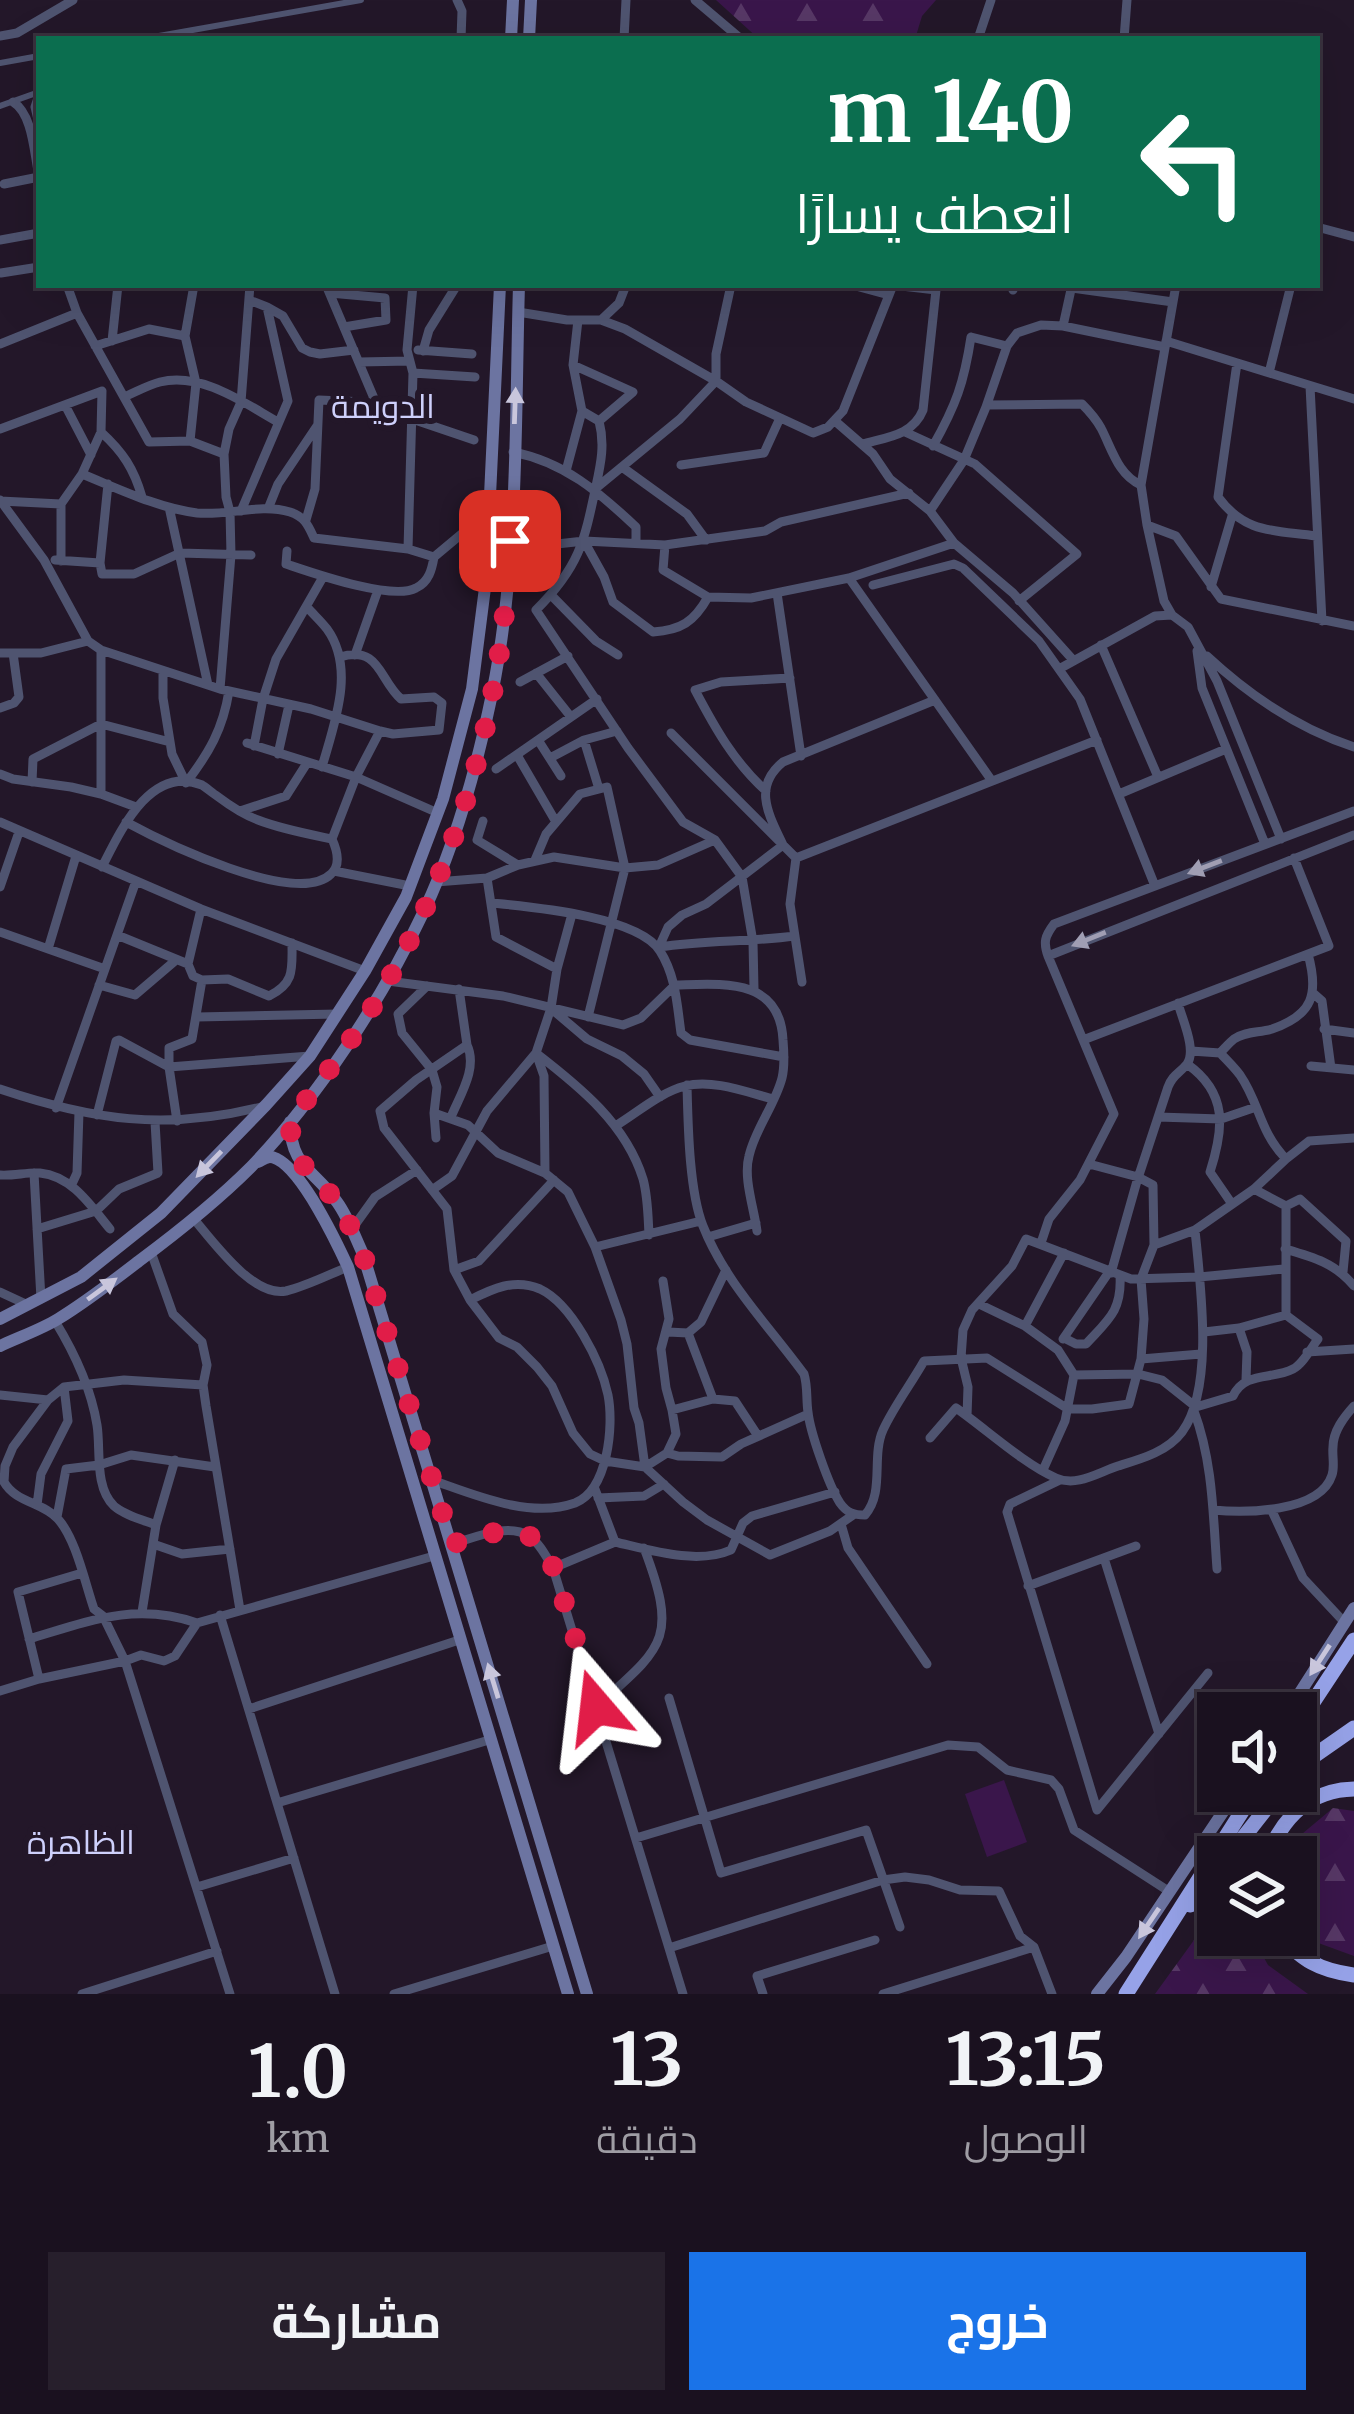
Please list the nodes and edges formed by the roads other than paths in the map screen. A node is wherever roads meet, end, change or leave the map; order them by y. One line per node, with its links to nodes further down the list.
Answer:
1 (73, 0): 11 (street)
2 (361, 0): 10 (street)
3 (457, 0): 14 (street)
4 (513, 0): 15 (main road)
5 (531, 0): 16 (main road)
6 (626, 0): 17 (street)
7 (694, 0): 18 (street)
8 (991, 0): 19 (street)
9 (1127, 0): 20 (street)
10 (195, 30): 12 (street); 13 (street)
11 (0, 36)
12 (160, 36)
13 (188, 36)
14 (461, 36)
15 (511, 36)
16 (529, 36)
17 (624, 36)
18 (737, 36)
19 (979, 36)
20 (1124, 36)
21 (36, 57): 22 (street)
22 (0, 63)
23 (36, 94): 24 (street)
24 (13, 102): 25 (street); 26 (street)
25 (0, 106)
26 (36, 163)
27 (36, 177): 28 (street)
28 (4, 184)
29 (1320, 228): 31 (street)
30 (36, 234): 32 (street)
31 (1354, 238)
32 (0, 240)
33 (36, 267): 34 (street)
34 (1, 273)
35 (69, 288): 56 (street)
36 (118, 288): 62 (street)
37 (193, 288): 61 (street)
38 (250, 288): 52 (street)
39 (413, 288): 71 (street)
40 (455, 288): 68 (street)
41 (500, 288): 119 (main road)
42 (519, 288): 55 (main road)
43 (625, 288): 58 (street)
44 (729, 288): 76 (street)
45 (939, 288): 97 (street)
46 (1072, 288): 59 (street)
47 (1085, 288): 53 (street)
48 (1175, 288): 53 (street)
49 (1290, 288): 74 (street)
50 (328, 289): 60 (street); 60 (street)
51 (892, 289): 93 (street)
52 (249, 300): 54 (street); 83 (street)
53 (1173, 302): 64 (street)
54 (267, 307): 67 (street); 92 (street)
55 (518, 312): 57 (street); 102 (main road, one-way to 55)
56 (77, 314): 63 (street); 65 (street)
57 (578, 320): 58 (street); 73 (street)
58 (601, 320): 76 (street)
59 (1064, 326): 64 (street); 66 (street)
60 (344, 327): 67 (street)
61 (185, 336): 62 (street); 77 (street)
62 (112, 341): 65 (street)
63 (0, 344)
64 (1166, 344): 72 (street); 111 (street)
65 (95, 346): 78 (street)
66 (1007, 346): 87 (street); 101 (street)
67 (354, 350): 70 (street)
68 (423, 350): 69 (street); 71 (street)
69 (472, 355)
70 (359, 362): 71 (street); 84 (street)
71 (410, 362): 75 (street); 85 (street)
72 (1237, 363): 74 (street); 122 (street)
73 (573, 365): 88 (street); 91 (street)
74 (1269, 373): 79 (street)
75 (475, 377)
76 (716, 381): 89 (street); 107 (street)
77 (196, 383): 81 (street); 83 (street); 99 (street)
78 (118, 386): 80 (street); 81 (street)
79 (1310, 386): 82 (street); 125 (street)
80 (102, 392): 86 (street); 96 (street)
81 (124, 397): 99 (street)
82 (1354, 400)
83 (241, 402): 92 (street); 104 (street)
84 (376, 403): 85 (street); 94 (street)
85 (412, 404): 90 (street)
86 (65, 405): 95 (street); 103 (street)
87 (987, 405): 105 (street); 111 (street)
88 (582, 411): 91 (street); 108 (street)
89 (780, 418): 93 (street); 106 (street)
90 (412, 419): 98 (street); 132 (street)
91 (599, 421): 112 (street)
92 (278, 422): 120 (street)
93 (836, 422): 100 (street)
94 (317, 426): 118 (street); 123 (street)
95 (0, 428)
96 (101, 432): 103 (street); 114 (street)
97 (904, 432): 100 (street); 101 (street)
98 (474, 440)
99 (190, 441): 104 (street)
100 (863, 444): 113 (street)
101 (933, 446): 105 (street)
102 (513, 452): 108 (street); 233 (main road)
103 (91, 454): 109 (street)
104 (224, 454): 120 (street)
105 (964, 460): 121 (street); 149 (street)
106 (681, 465)
107 (622, 467): 112 (street); 126 (street)
108 (566, 471): 112 (street)
109 (82, 475): 110 (street); 116 (street)
110 (108, 484): 114 (street); 140 (street)
111 (1141, 485): 124 (street)
112 (596, 489): 127 (street); 128 (street)
113 (909, 493): 121 (street); 126 (street)
114 (142, 497): 117 (street)
115 (0, 500): 116 (street); 138 (street)
116 (61, 504): 139 (street)
117 (169, 507): 120 (street); 134 (street)
118 (268, 509): 120 (street); 123 (street)
119 (489, 511): 137 (street); 209 (main road)
120 (236, 512): 135 (street)
121 (930, 512): 129 (street)
122 (1232, 517): 125 (street); 144 (street)
123 (306, 520): 132 (street)
124 (1147, 525): 144 (street); 151 (street)
125 (1316, 536): 152 (street)
126 (706, 540): 130 (street)
127 (584, 541): 128 (street); 131 (street); 147 (street); 148 (street)
128 (636, 543): 130 (street)
129 (953, 543): 142 (street); 149 (street)
130 (664, 544): 148 (street)
131 (548, 545)
132 (408, 549): 137 (street)
133 (287, 551): 141 (street)
134 (180, 553): 135 (street); 140 (street); 170 (street)
135 (231, 555): 136 (street); 170 (street)
136 (251, 555)
137 (434, 557): 145 (street)
138 (44, 560): 139 (street); 154 (street)
139 (61, 561): 140 (street)
140 (100, 563)
141 (323, 577): 145 (street); 150 (street)
142 (849, 578): 146 (street); 173 (street)
143 (873, 585): 165 (street)
144 (1211, 587): 152 (street)
145 (378, 590): 160 (street)
146 (777, 593): 148 (street); 168 (street)
147 (551, 595): 161 (street); 162 (street)
148 (708, 597)
149 (1019, 601): 164 (street)
150 (307, 608): 163 (street); 171 (street)
151 (1172, 615): 155 (street); 156 (street)
152 (1322, 621): 153 (street)
153 (1354, 626)
154 (88, 641): 157 (street); 159 (street)
155 (1102, 645): 164 (street); 198 (street)
156 (1196, 646): 186 (street); 187 (street); 216 (street)
157 (101, 650): 166 (street); 178 (street)
158 (0, 653): 159 (street)
159 (13, 653): 175 (street)
160 (355, 655): 163 (street); 180 (street)
161 (568, 656): 167 (street); 172 (street)
162 (618, 656)
163 (340, 657): 176 (street)
164 (1074, 661): 165 (street)
165 (1060, 669): 184 (street)
166 (163, 671): 170 (street); 185 (street)
167 (536, 673): 169 (street); 177 (street)
168 (790, 678): 190 (street); 203 (street)
169 (520, 682)
170 (219, 688): 171 (street); 201 (street)
171 (263, 699): 174 (street); 188 (street)
172 (597, 699): 177 (street); 179 (street)
173 (935, 700): 190 (street); 199 (street)
174 (290, 705): 176 (street); 188 (street)
175 (0, 708)
176 (337, 716): 180 (street); 193 (street)
177 (571, 717): 182 (street)
178 (101, 724): 185 (street); 200 (street); 204 (street)
179 (617, 730): 183 (street); 218 (street)
180 (380, 731): 197 (street)
181 (671, 733): 219 (street)
182 (538, 740): 189 (street); 191 (street)
183 (584, 740): 191 (street); 202 (street)
184 (1097, 740): 199 (street); 205 (street)
185 (170, 742): 201 (street)
186 (1354, 747)
187 (1226, 748): 198 (street); 220 (street)
188 (278, 754): 192 (street)
189 (517, 755): 194 (street); 213 (street)
190 (801, 756): 203 (street)
191 (550, 758): 196 (street)
192 (307, 763): 193 (street); 207 (street)
193 (322, 767): 197 (street)
194 (496, 769)
195 (0, 774): 200 (street)
196 (561, 776)
197 (356, 777): 209 (street); 217 (street)
198 (1158, 777): 205 (street)
199 (992, 781): 222 (street)
200 (32, 782): 204 (street)
201 (186, 783): 206 (street); 207 (street)
202 (599, 789): 213 (street); 227 (street)
203 (766, 791): 219 (street)
204 (100, 794): 206 (street)
205 (1119, 794): 235 (street)
206 (136, 807): 212 (street)
207 (240, 811): 217 (street)
208 (1354, 811): 216 (street)
209 (438, 813): 234 (main road)
210 (483, 821): 225 (street)
211 (0, 822): 214 (street)
212 (125, 822): 226 (street); 228 (street)
213 (556, 822): 224 (street)
214 (20, 832): 221 (street); 229 (street)
215 (1354, 835): 223 (street)
216 (1281, 838): 220 (street)
217 (332, 839): 228 (street)
218 (715, 840): 227 (street); 231 (street)
219 (783, 844): 222 (street); 231 (street)
220 (1264, 844): 235 (street, one-way to 235)
221 (76, 856): 226 (street); 247 (street)
222 (796, 858): 243 (street)
223 (1294, 858): 248 (street); 249 (street, one-way to 249)
224 (535, 860): 225 (street); 227 (street)
225 (518, 865): 230 (street)
226 (102, 867): 232 (street)
227 (625, 868): 240 (street)
228 (334, 872): 234 (street)
229 (2, 874): 236 (street)
230 (487, 878): 233 (street); 237 (street)
231 (742, 878): 244 (street); 246 (street)
232 (136, 881): 238 (street); 242 (street)
233 (436, 883): 256 (main road)
234 (410, 886): 254 (main road)
235 (1155, 886): 249 (street)
236 (0, 887)
237 (492, 903): 239 (street); 253 (street)
238 (201, 909): 245 (street); 251 (street)
239 (572, 914): 240 (street); 253 (street)
240 (610, 921): 246 (street); 268 (street)
241 (0, 932): 247 (street)
242 (117, 935): 250 (street); 252 (street)
243 (795, 936): 244 (street); 257 (street)
244 (753, 941): 246 (street); 262 (street)
245 (292, 943): 254 (street); 255 (street)
246 (659, 947): 259 (street)
247 (48, 949): 252 (street)
248 (1308, 954): 263 (street); 264 (street)
249 (1048, 956): 271 (street)
250 (176, 960): 251 (street); 258 (street)
251 (188, 964): 255 (street)
252 (105, 969): 258 (street)
253 (557, 969): 265 (street)
254 (365, 971): 266 (main road)
255 (202, 980): 267 (street)
256 (388, 982): 260 (street); 299 (main road)
257 (802, 982)
258 (99, 985): 290 (street)
259 (675, 985): 262 (street); 268 (street); 277 (street)
260 (427, 986): 261 (street); 282 (street)
261 (459, 989): 265 (street); 272 (street)
262 (754, 989): 277 (street)
263 (1314, 994): 269 (street); 275 (street)
264 (1178, 1004): 271 (street); 273 (street)
265 (551, 1008): 268 (street); 274 (street); 286 (street)
266 (337, 1014): 267 (street); 276 (main road)
267 (197, 1017): 280 (street)
268 (588, 1017)
269 (1324, 1029): 270 (street); 281 (street)
270 (1354, 1033)
271 (1083, 1040): 305 (street)
272 (467, 1045): 282 (street); 294 (street)
273 (1191, 1051): 275 (street); 278 (street)
274 (536, 1053): 300 (street); 301 (street); 310 (street)
275 (1220, 1053): 289 (street)
276 (310, 1056): 280 (street); 288 (main road)
277 (784, 1058): 287 (street)
278 (1187, 1064): 295 (street); 296 (street)
279 (1311, 1066): 281 (street)
280 (169, 1067): 292 (street); 297 (street)
281 (1331, 1068): 283 (street)
282 (431, 1070): 293 (street); 307 (street)
283 (1354, 1070)
284 (687, 1085): 286 (street); 287 (street); 319 (street)
285 (0, 1089): 290 (street)
286 (661, 1097): 300 (street)
287 (773, 1099): 325 (street)
288 (266, 1106): 297 (street); 344 (main road, one-way to 344)
289 (1256, 1107): 296 (street); 304 (street)
290 (56, 1108): 291 (street)
291 (79, 1112): 292 (street); 312 (street)
292 (97, 1114): 298 (street)
293 (434, 1114): 294 (street); 302 (street)
294 (451, 1117): 301 (street)
295 (1158, 1117): 296 (street); 311 (street)
296 (1221, 1119): 315 (street)
297 (177, 1121): 298 (street)
298 (155, 1122): 317 (street)
299 (290, 1122): 306 (main road); 322 (main road)
300 (617, 1125): 324 (street)
301 (478, 1133): 310 (street); 314 (street)
302 (436, 1138)
303 (1354, 1138): 304 (street)
304 (1286, 1159): 313 (street)
305 (1089, 1164): 311 (street); 326 (street)
306 (252, 1165): 318 (main road); 332 (main road)
307 (416, 1170): 314 (street); 322 (street)
308 (34, 1172): 309 (street); 312 (street); 320 (street)
309 (0, 1175)
310 (550, 1177): 328 (street); 334 (street)
311 (1138, 1177): 327 (street); 337 (street)
312 (71, 1186): 317 (street)
313 (1253, 1189): 315 (street); 316 (street)
314 (432, 1190): 334 (street)
315 (1232, 1204): 323 (street)
316 (1286, 1206): 329 (street); 336 (street)
317 (95, 1211): 320 (street); 321 (street)
318 (193, 1218): 330 (main road); 332 (street)
319 (701, 1221): 324 (street); 325 (street)
320 (37, 1228): 344 (street)
321 (110, 1228)
322 (352, 1229): 388 (main road)
323 (1195, 1230): 327 (street); 338 (street)
324 (649, 1235): 328 (street)
325 (708, 1237): 335 (street)
326 (1041, 1243): 331 (street); 345 (street)
327 (1154, 1245): 339 (street)
328 (595, 1247): 377 (street)
329 (1285, 1249): 333 (street); 336 (street)
330 (151, 1252): 348 (main road, one-way to 330); 366 (street)
331 (1064, 1253): 337 (street); 349 (street)
332 (348, 1268): 409 (main road)
333 (1284, 1269): 338 (street); 346 (street)
334 (454, 1270): 343 (street)
335 (726, 1270): 353 (street); 375 (street)
336 (1342, 1273): 341 (street)
337 (1113, 1274): 339 (street); 354 (street); 354 (street)
338 (1199, 1277): 339 (street); 352 (street)
339 (1141, 1279): 361 (street)
340 (663, 1281): 351 (street)
341 (1354, 1286)
342 (0, 1292): 344 (street)
343 (470, 1300): 378 (street); 383 (street)
344 (35, 1302): 347 (main road)
345 (979, 1304): 349 (street); 360 (street)
346 (1286, 1315): 350 (street); 358 (street)
347 (0, 1319)
348 (55, 1321): 355 (main road); 365 (street)
349 (1025, 1326): 356 (street)
350 (1239, 1328): 352 (street); 364 (street)
351 (668, 1332): 353 (street); 374 (street)
352 (1204, 1332): 359 (street)
353 (688, 1333): 369 (street)
354 (1064, 1338): 356 (street)
355 (0, 1346)
356 (1057, 1348): 363 (street)
357 (1354, 1349): 358 (street)
358 (1307, 1352): 364 (street)
359 (1202, 1354): 361 (street); 373 (street)
360 (961, 1358): 372 (street); 376 (street); 398 (street)
361 (1141, 1359): 362 (street)
362 (1138, 1374): 363 (street); 372 (street); 373 (street)
363 (1074, 1376): 372 (street)
364 (1246, 1380): 373 (street)
365 (86, 1385): 366 (street); 367 (street); 384 (street)
366 (203, 1385): 385 (street)
367 (64, 1387): 370 (street); 395 (street)
368 (0, 1395): 370 (street)
369 (713, 1399): 374 (street); 379 (street)
370 (48, 1400): 391 (street)
371 (1354, 1406): 397 (street)
372 (1068, 1408): 387 (street)
373 (1195, 1409): 389 (street); 396 (street)
374 (673, 1410): 381 (street)
375 (808, 1414): 379 (street); 392 (street)
376 (968, 1416): 380 (street); 387 (street)
377 (639, 1423): 378 (street); 386 (street)
378 (609, 1424): 383 (street)
379 (758, 1436): 381 (street)
380 (930, 1438)
381 (667, 1453): 386 (street)
382 (175, 1460): 384 (street); 385 (street); 401 (street)
383 (605, 1461): 386 (street); 393 (street)
384 (99, 1465): 399 (street); 401 (street)
385 (215, 1467): 408 (street)
386 (644, 1467): 390 (street)
387 (1043, 1470): 389 (street)
388 (432, 1480): 393 (street); 405 (main road)
389 (1060, 1480): 414 (street)
390 (664, 1484): 393 (street); 402 (street)
391 (7, 1489): 394 (street); 395 (street)
392 (836, 1492): 398 (street); 402 (street)
393 (597, 1493): 403 (street)
394 (0, 1499)
395 (37, 1505): 399 (street)
396 (1213, 1510): 397 (street); 412 (street)
397 (1272, 1511): 421 (street)
398 (854, 1515): 400 (street)
399 (57, 1516): 413 (street)
400 (841, 1524): 402 (street); 426 (street)
401 (156, 1525): 404 (street)
402 (736, 1536): 407 (street)
403 (615, 1542): 407 (street); 411 (street)
404 (153, 1544): 408 (street); 417 (street)
405 (452, 1544): 411 (street); 437 (main road, one-way to 405)
406 (1136, 1546): 410 (street)
407 (644, 1548): 433 (street)
408 (230, 1549): 416 (street)
409 (434, 1556): 416 (street); 423 (main road)
410 (1104, 1558): 414 (street); 436 (street)
411 (554, 1568): 433 (street)
412 (1217, 1569)
413 (82, 1573): 418 (street); 422 (street)
414 (1028, 1586): 436 (street)
415 (1354, 1608): 421 (main road)
416 (240, 1610): 419 (street)
417 (142, 1612): 418 (street); 420 (street)
418 (103, 1616): 422 (street); 425 (street)
419 (220, 1616): 420 (street); 434 (street)
420 (197, 1623): 425 (street)
421 (1345, 1623): 430 (main road, one-way to 430)
422 (29, 1639): 428 (street)
423 (459, 1640): 434 (street); 438 (main road)
424 (1354, 1640): 431 (highway)
425 (125, 1661): 428 (street); 453 (street)
426 (927, 1664)
427 (1208, 1673): 436 (street)
428 (39, 1679): 429 (street)
429 (0, 1691)
430 (1301, 1692)
431 (1317, 1696)
432 (669, 1698): 445 (street)
433 (596, 1707): 448 (street)
434 (249, 1709): 441 (street)
435 (1354, 1728): 439 (highway)
436 (1159, 1734)
437 (509, 1736): 438 (main road); 451 (main road)
438 (490, 1740): 441 (street); 449 (main road)
439 (1317, 1754)
440 (1354, 1789): 447 (highway)
441 (277, 1803): 450 (street)
442 (1223, 1812): 454 (main road)
443 (1241, 1812): 461 (highway)
444 (1263, 1812): 446 (highway)
445 (706, 1818): 448 (street); 452 (street); 454 (street)
446 (1245, 1836)
447 (1278, 1836)
448 (636, 1838): 460 (street)
449 (523, 1848): 451 (main road); 458 (main road)
450 (294, 1858): 453 (street); 467 (street)
451 (552, 1880): 470 (main road)
452 (883, 1880): 456 (street); 459 (street); 460 (street)
453 (197, 1886): 462 (street)
454 (1170, 1892): 475 (main road, one-way to 475)
455 (1197, 1897): 461 (highway)
456 (900, 1927)
457 (875, 1940): 472 (street)
458 (553, 1946): 468 (street); 469 (main road)
459 (1034, 1947): 473 (street); 474 (street)
460 (669, 1948): 471 (street)
461 (1156, 1950): 476 (highway)
462 (217, 1951): 465 (street); 466 (street)
463 (1300, 1956): 464 (highway)
464 (1354, 1975)
465 (82, 1994)
466 (230, 1994)
467 (335, 1994)
468 (394, 1994)
469 (570, 1994)
470 (587, 1994)
471 (683, 1994)
472 (763, 1994)
473 (884, 1994)
474 (1052, 1994)
475 (1096, 1994)
476 (1126, 1994)

